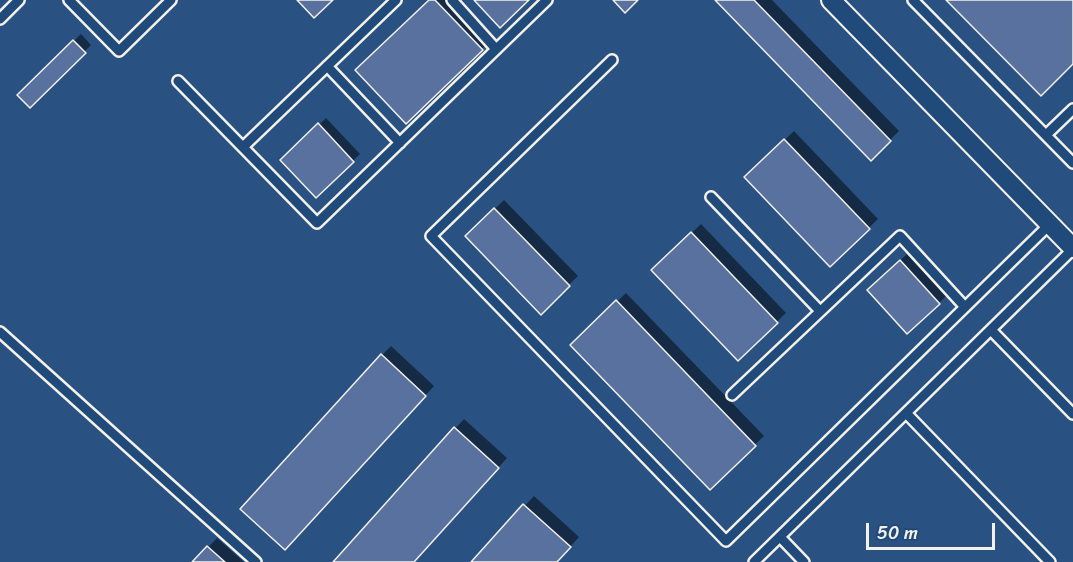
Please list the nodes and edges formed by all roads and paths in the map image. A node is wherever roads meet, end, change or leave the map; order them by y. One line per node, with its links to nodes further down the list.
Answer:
1 (19, 0): 9 (lane)
2 (69, 0): 3 (lane)
3 (171, 0)
4 (396, 0): 12 (lane)
5 (452, 0): 10 (lane)
6 (547, 0): 10 (lane)
7 (831, 0): 20 (street)
8 (913, 0): 15 (lane)
9 (0, 19)
10 (496, 49): 16 (lane)
11 (612, 60): 22 (lane)
12 (327, 66): 16 (lane); 17 (lane)
13 (178, 81): 17 (lane)
14 (1073, 109): 15 (lane)
15 (1046, 135): 18 (lane)
16 (400, 143): 17 (lane)
17 (243, 147)
18 (1073, 163)
19 (711, 197): 23 (lane)
20 (1050, 224): 21 (street); 22 (lane)
21 (1073, 249): 24 (lane)
22 (965, 307): 23 (lane)
23 (820, 311): 26 (lane)
24 (991, 330): 27 (lane); 28 (lane)
25 (0, 332): 30 (lane)
26 (732, 395)
27 (906, 413): 29 (lane); 33 (lane)
28 (1073, 414)
29 (780, 537): 31 (lane); 32 (lane)
30 (256, 562)
31 (754, 562)
32 (804, 562)
33 (1050, 562)

